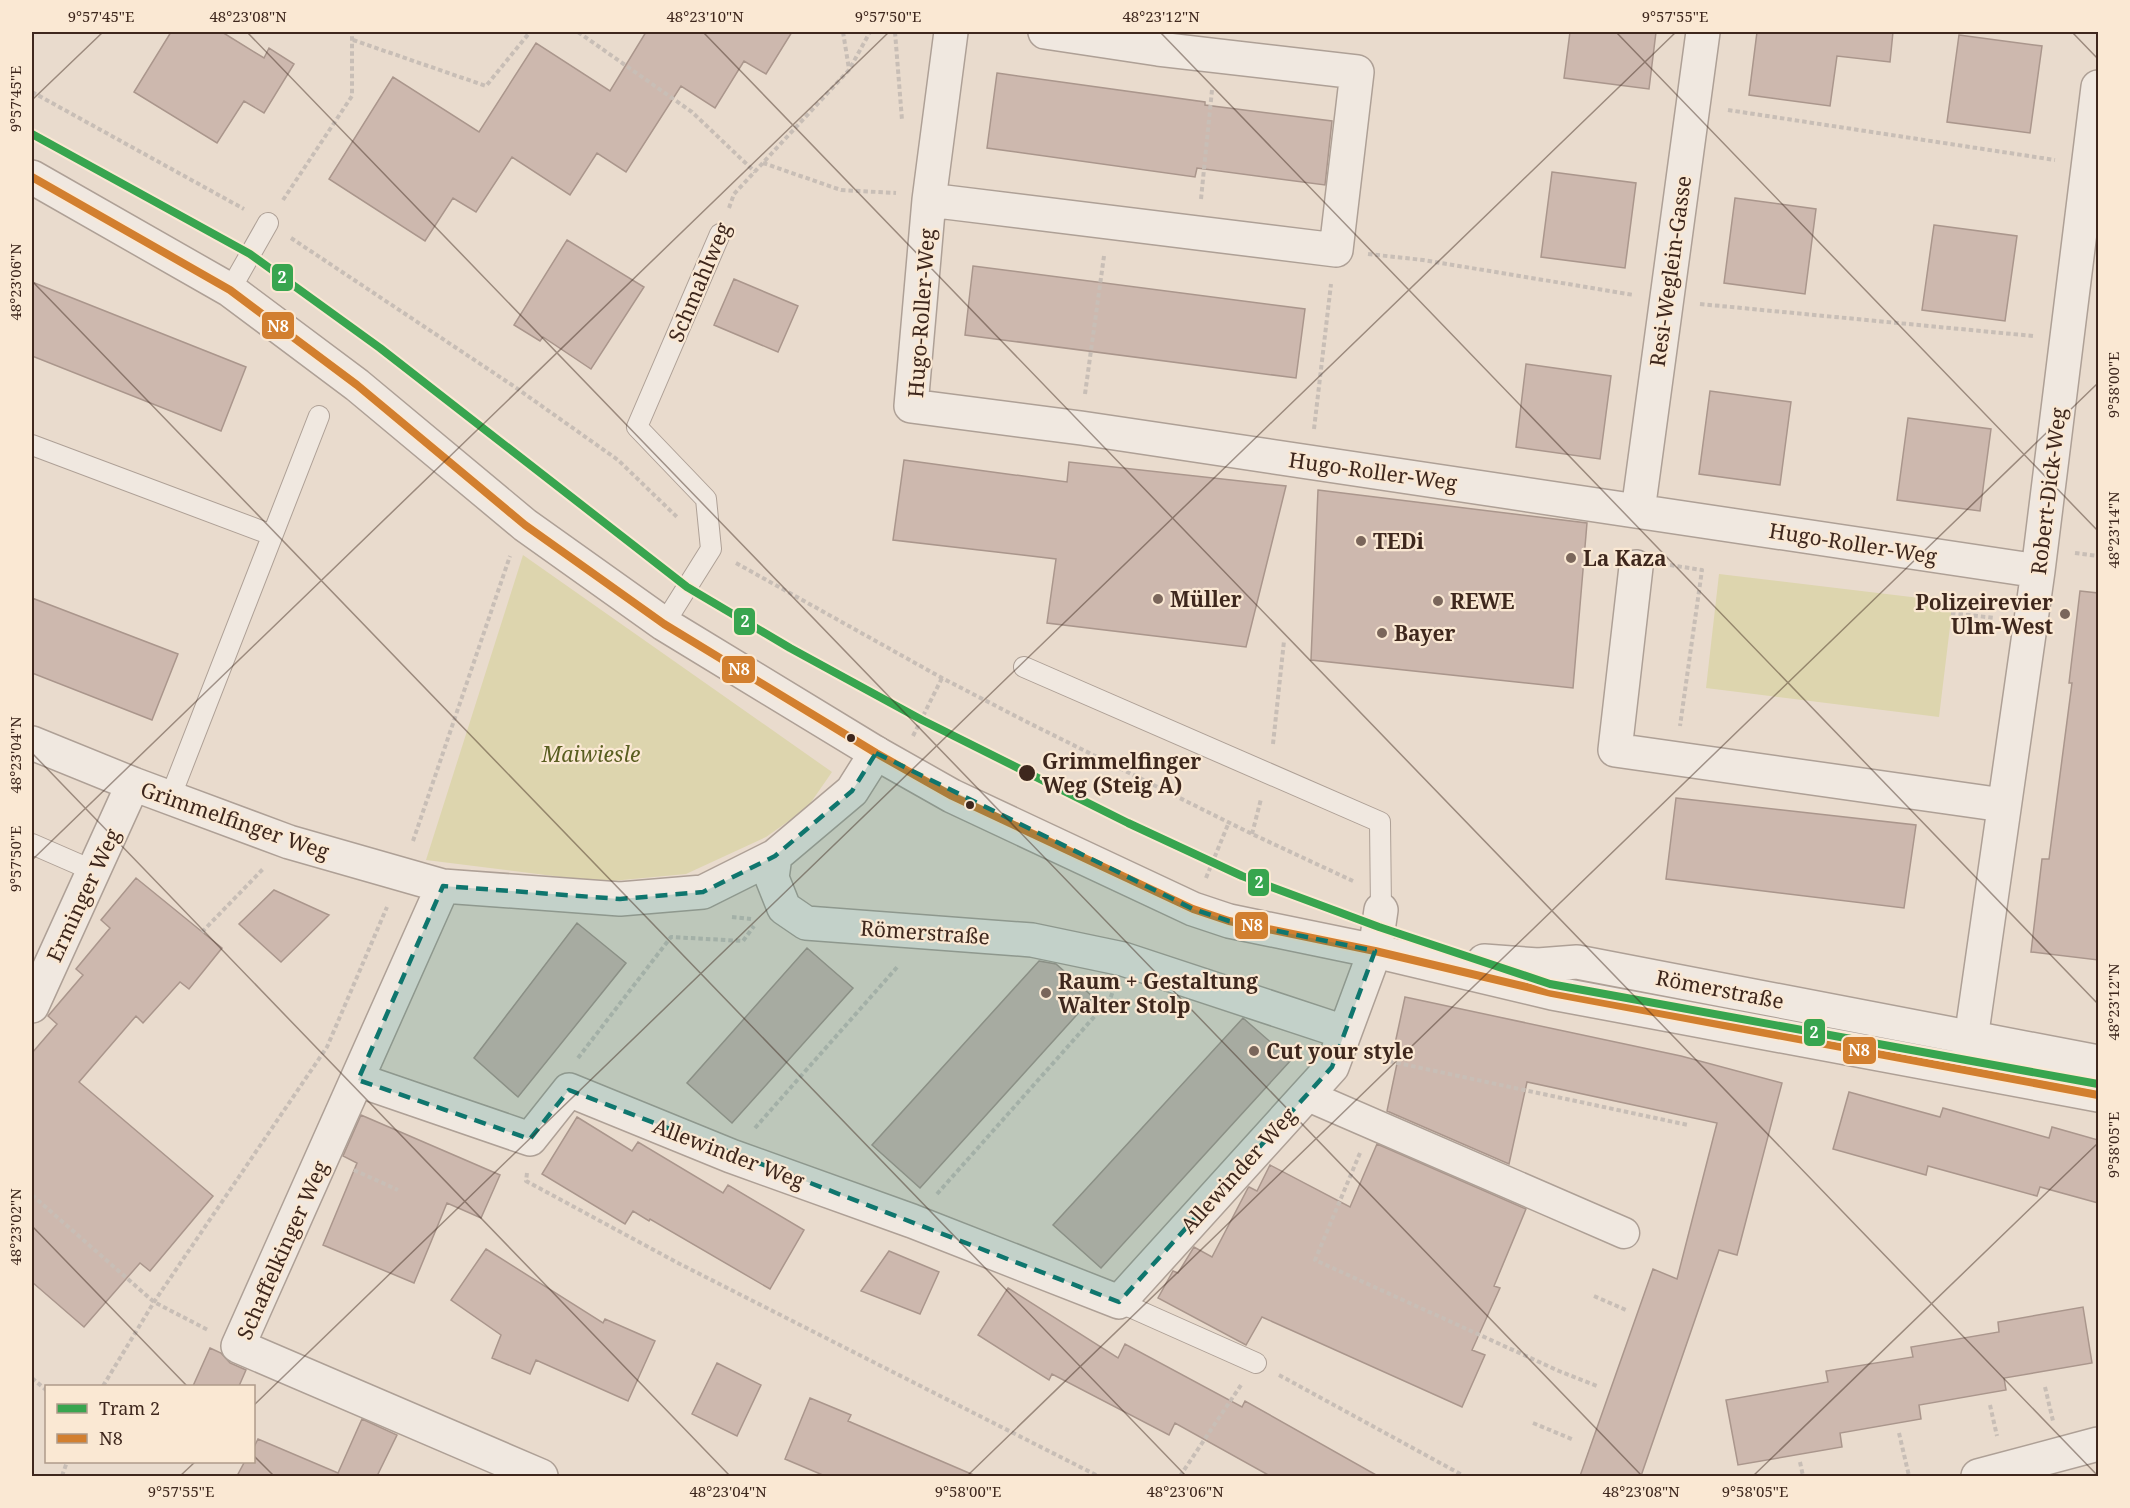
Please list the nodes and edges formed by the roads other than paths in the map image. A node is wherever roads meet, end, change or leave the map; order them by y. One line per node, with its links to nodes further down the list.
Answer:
1 (951, 32): 6 (street, Hugo-Roller-Weg)
2 (1045, 32): 6 (street, Hugo-Roller-Weg)
3 (1703, 32): 12 (street, Resi-Weglein-Gasse)
4 (2098, 87): 15 (street, Robert-Dick-Weg)
5 (32, 177): 9 (street, Römerstraße)
6 (929, 200): 12 (street, Hugo-Roller-Weg)
7 (268, 223): 9 (lane)
8 (720, 234): 16 (lane, Schmahlweg)
9 (230, 290): 16 (street, Römerstraße)
10 (319, 416): 13 (lane)
11 (32, 445): 13 (lane)
12 (1638, 511): 15 (street, Hugo-Roller-Weg)
13 (273, 536): 21 (lane)
14 (1636, 567): 22 (street)
15 (2038, 571): 22 (street, Robert-Dick-Weg)
16 (664, 624): 19 (street, Römerstraße)
17 (1024, 667): 27 (lane)
18 (32, 743): 20 (street, Grimmelfinger Weg)
19 (887, 759): 24 (street); 28 (street, Römerstraße)
20 (133, 784): 21 (street, Grimmelfinger Weg); 25 (street, Erminger Weg)
21 (171, 798): 26 (street, Grimmelfinger Weg)
22 (2003, 805): 31 (street, Robert-Dick-Weg)
23 (32, 844): 25 (lane)
24 (775, 856): 26 (street); 30 (street, Römerstraße)
25 (94, 871): 29 (street, Erminger Weg)
26 (443, 886): 34 (street, Schaffelkinger Weg)
27 (1381, 902): 28 (street)
28 (1375, 951): 30 (street, Allewinder Weg); 31 (street, Römerstraße); 33 (street, Römerstraße)
29 (32, 1006)
30 (1359, 1035): 35 (street, Allewinder Weg)
31 (1972, 1037): 32 (street, Römerstraße); 33 (street, Robert-Dick-Weg)
32 (2098, 1062)
33 (1966, 1071): 36 (street, Römerstraße)
34 (358, 1080): 38 (street, Allewinder Weg); 41 (street, Schaffelkinger Weg)
35 (1306, 1095): 37 (street); 38 (street, Allewinder Weg)
36 (2098, 1095)
37 (1624, 1233)
38 (1119, 1302): 39 (lane, Allewinder Weg)
39 (1257, 1363)
40 (2098, 1444): 42 (street)
41 (541, 1476)
42 (1978, 1476)

